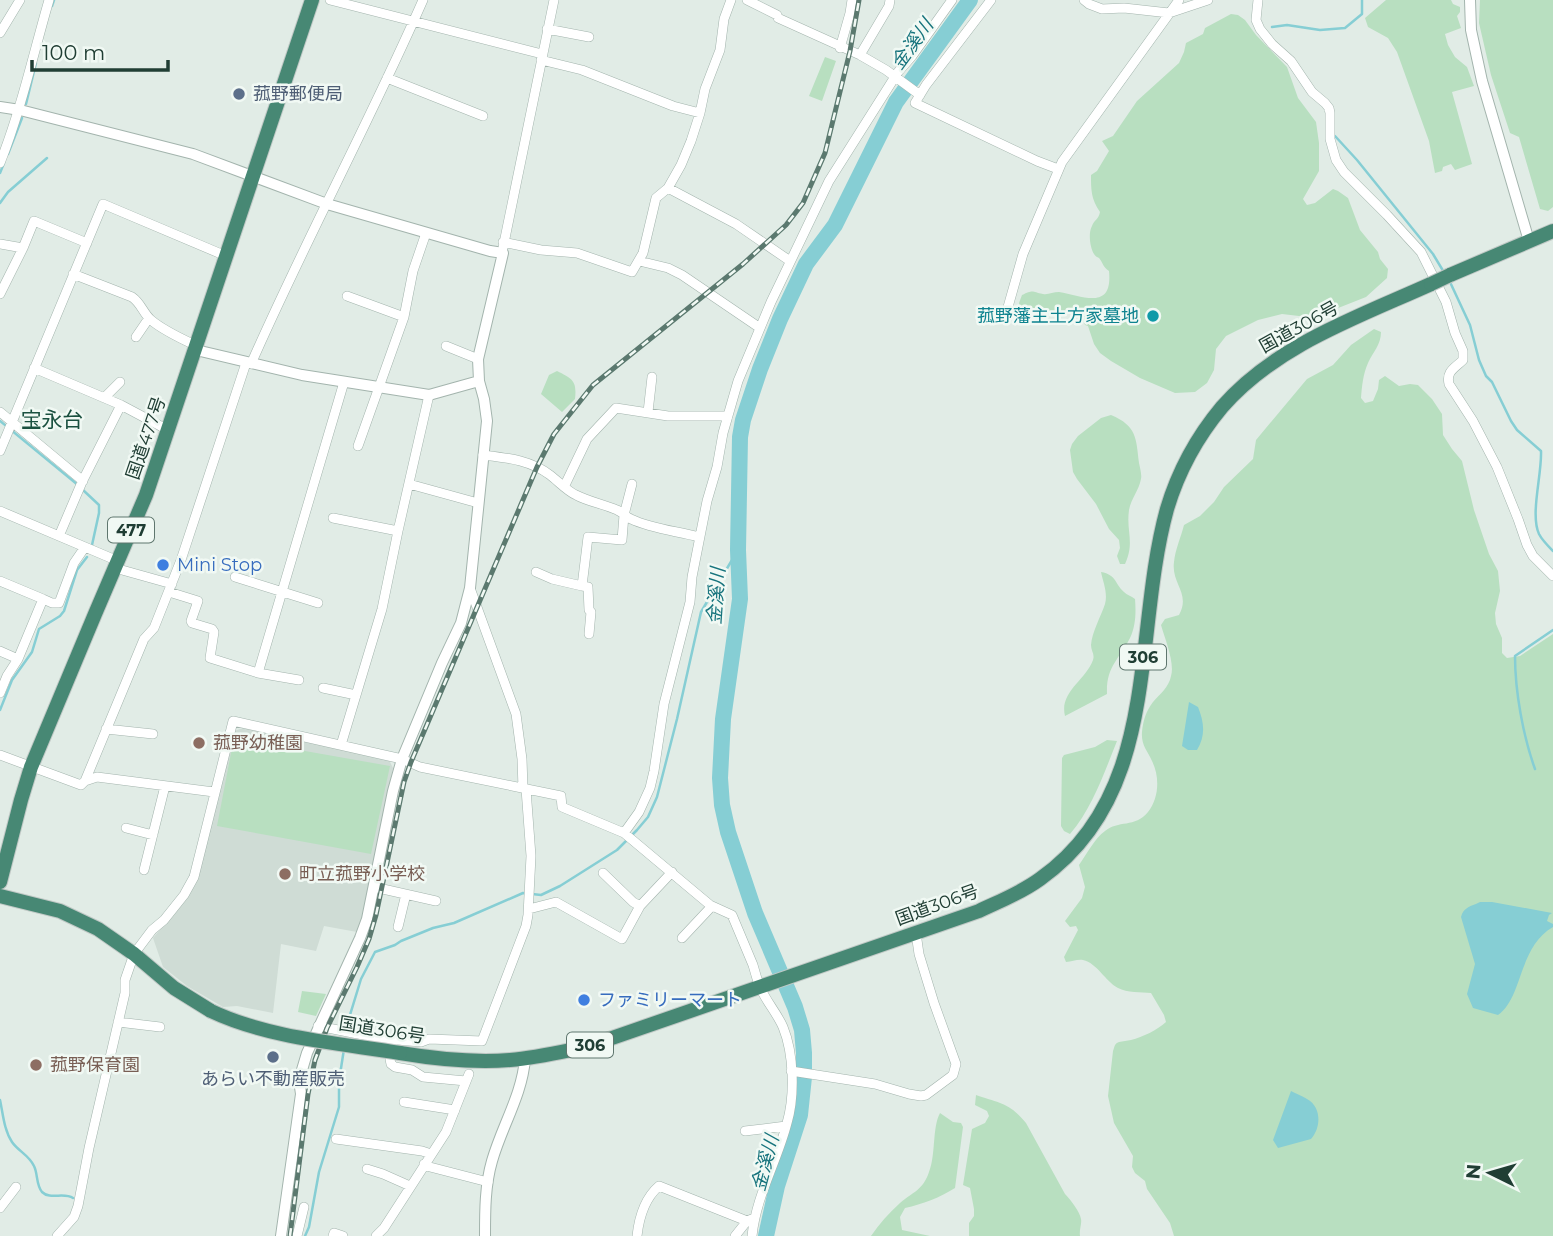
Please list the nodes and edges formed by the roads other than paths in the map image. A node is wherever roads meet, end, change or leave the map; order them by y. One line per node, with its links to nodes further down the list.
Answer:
1 (20, 0): 21 (street)
2 (49, 0): 30 (street)
3 (312, 0): 35 (highway, 国道477号 / 477)
4 (330, 0): 19 (street)
5 (423, 0): 19 (street)
6 (554, 0): 20 (street)
7 (731, 0): 31 (street)
8 (852, 0): 23 (street)
9 (890, 0): 24 (street)
10 (952, 0): 27 (street)
11 (991, 0): 28 (street)
12 (1084, 0): 18 (street)
13 (1180, 0): 18 (street)
14 (1208, 0): 18 (street)
15 (1258, 0): 91 (street)
16 (1470, 0): 40 (street)
17 (755, 2): 23 (street)
18 (1170, 13): 34 (street)
19 (414, 21): 25 (street); 26 (street)
20 (547, 29): 22 (street); 25 (street)
21 (0, 33)
22 (589, 37)
23 (840, 48): 24 (street)
24 (860, 55): 27 (street)
25 (541, 57): 31 (street); 44 (street)
26 (387, 78): 32 (street); 37 (street)
27 (896, 78): 28 (street); 47 (street)
28 (918, 94): 34 (street)
29 (0, 107): 30 (street)
30 (20, 110): 33 (street); 35 (street)
31 (700, 113): 36 (street)
32 (483, 116)
33 (0, 163)
34 (1058, 169): 51 (street)
35 (253, 175): 37 (street); 45 (highway, 国道477号 / 477)
36 (668, 188): 46 (street); 47 (street)
37 (327, 204): 39 (street); 59 (street)
38 (1553, 231): 40 (highway, 国道306号 / 306)
39 (426, 233): 44 (street); 52 (street)
40 (1529, 241): 133 (highway, 国道306号 / 306, bridge)
41 (87, 243): 43 (street); 45 (street); 48 (street)
42 (0, 244): 43 (street)
43 (23, 248): 49 (street)
44 (503, 248): 46 (street); 58 (street)
45 (226, 256): 57 (highway, 国道477号 / 477)
46 (639, 261): 54 (street)
47 (790, 261): 54 (street)
48 (74, 274): 53 (street); 60 (street)
49 (0, 294)
50 (347, 296): 52 (street)
51 (1006, 314)
52 (404, 317): 65 (street)
53 (149, 318): 55 (street); 57 (street)
54 (760, 328): 71 (street)
55 (136, 337)
56 (446, 346): 58 (street)
57 (197, 348): 59 (street); 73 (highway, 国道477号 / 477)
58 (478, 359): 62 (street)
59 (249, 364): 64 (street); 95 (street)
60 (34, 368): 67 (street); 72 (street)
61 (652, 377): 70 (street)
62 (478, 381): 66 (street); 76 (street)
63 (120, 382): 67 (street)
64 (344, 382): 65 (street); 97 (street)
65 (378, 388): 66 (street); 74 (street)
66 (429, 395): 78 (street)
67 (104, 398): 68 (street)
68 (121, 405): 73 (street); 77 (street)
69 (0, 412): 72 (street)
70 (648, 412): 71 (street); 80 (street)
71 (728, 419): 87 (street)
72 (12, 423): 75 (street); 77 (street)
73 (169, 430): 89 (highway, 国道477号 / 477)
74 (358, 446)
75 (0, 451)
76 (483, 454): 80 (street); 81 (street)
77 (83, 482): 86 (street)
78 (409, 484): 81 (street); 85 (street)
79 (632, 484): 83 (street)
80 (565, 485): 83 (street)
81 (478, 503): 96 (street)
82 (0, 511): 86 (street)
83 (624, 515): 87 (street); 94 (street)
84 (333, 519): 85 (street)
85 (398, 531): 107 (street)
86 (59, 536): 88 (street)
87 (699, 537): 120 (street)
88 (85, 547): 89 (street); 98 (street)
89 (120, 565): 95 (street); 113 (highway, 国道477号 / 477)
90 (536, 572): 94 (street)
91 (1553, 576)
92 (236, 577): 97 (street)
93 (0, 581): 98 (street)
94 (582, 586): 100 (street)
95 (171, 588): 103 (street); 108 (street)
96 (470, 588): 112 (street); 116 (street)
97 (282, 591): 99 (street); 103 (street)
98 (43, 599): 102 (street)
99 (318, 603)
100 (589, 634)
101 (0, 651): 102 (street)
102 (18, 659): 106 (street)
103 (258, 673): 104 (street)
104 (299, 680)
105 (323, 688): 107 (street)
106 (0, 693)
107 (356, 695): 110 (street)
108 (106, 729): 109 (street); 114 (street)
109 (153, 734)
110 (341, 745): 112 (street); 117 (street)
111 (0, 755): 113 (street)
112 (402, 759): 116 (street); 125 (street)
113 (32, 767): 114 (street); 124 (highway, 国道477号 / 477)
114 (85, 781): 115 (street)
115 (165, 786): 117 (street); 119 (street)
116 (525, 789): 120 (street); 129 (street)
117 (215, 792): 135 (street)
118 (126, 828): 119 (street)
119 (153, 835): 121 (street)
120 (629, 836): 122 (street)
121 (144, 870)
122 (671, 872): 130 (street); 131 (street)
123 (603, 873): 130 (street)
124 (0, 882)
125 (374, 887): 126 (street); 138 (street)
126 (406, 894): 128 (street); 132 (street)
127 (0, 896): 135 (highway, 国道306号 / 306)
128 (436, 901)
129 (529, 904): 130 (street); 140 (street)
130 (640, 906)
131 (712, 906): 134 (street); 136 (street)
132 (398, 927)
133 (916, 933): 136 (highway, 国道306号 / 306); 142 (street)
134 (682, 938)
135 (134, 954): 137 (street); 140 (highway, 国道306号 / 306, bridge)
136 (765, 985): 141 (highway, 国道306号 / 306); 142 (street)
137 (118, 1022): 139 (street); 157 (street)
138 (318, 1026): 140 (street); 158 (street)
139 (160, 1027)
140 (396, 1047): 141 (highway, 国道306号 / 306); 144 (street)
141 (525, 1059): 151 (street)
142 (793, 1071): 145 (street)
143 (404, 1102): 144 (street)
144 (455, 1110): 148 (street)
145 (786, 1126): 146 (street); 156 (street)
146 (746, 1131)
147 (336, 1139): 148 (street)
148 (430, 1154): 149 (street)
149 (424, 1164): 151 (street); 152 (street)
150 (367, 1170): 152 (street)
151 (488, 1182): 163 (street)
152 (410, 1186): 162 (street)
153 (16, 1187): 155 (street)
154 (304, 1207): 159 (street)
155 (0, 1208)
156 (750, 1220): 164 (street); 165 (street); 166 (street)
157 (57, 1236)
158 (281, 1236)
159 (297, 1236)
160 (333, 1236): 161 (street)
161 (343, 1236)
162 (376, 1236)
163 (485, 1236)
164 (636, 1236)
165 (735, 1236)
166 (752, 1236)

